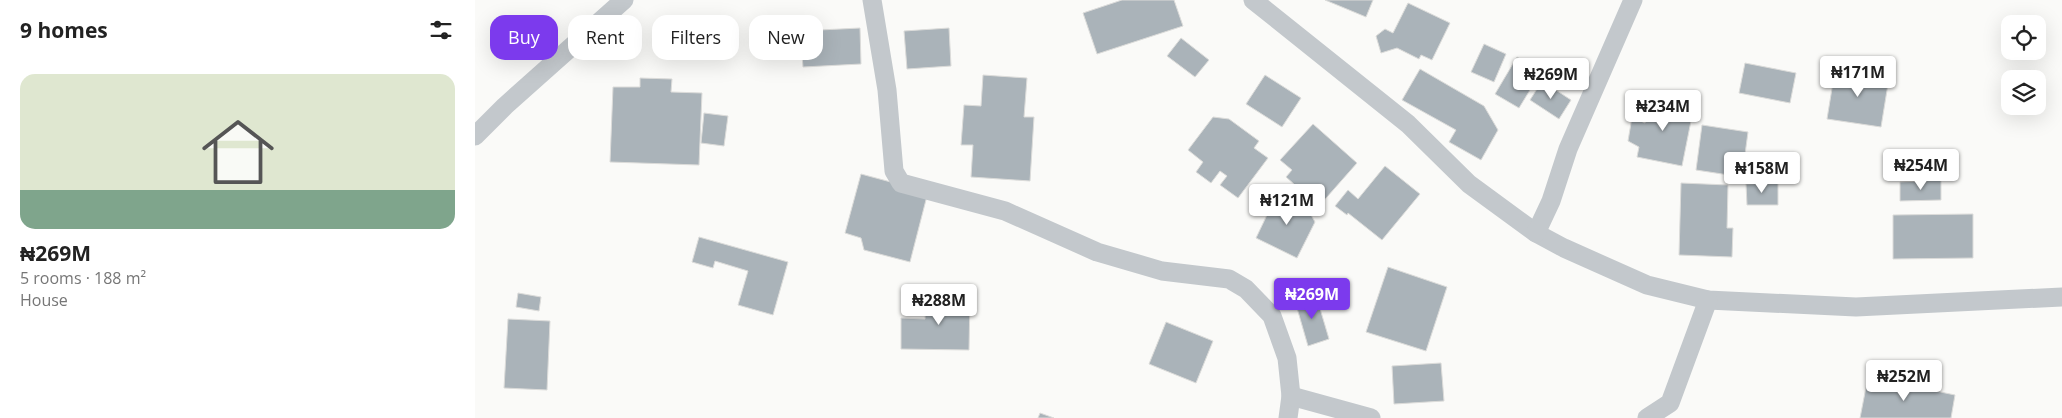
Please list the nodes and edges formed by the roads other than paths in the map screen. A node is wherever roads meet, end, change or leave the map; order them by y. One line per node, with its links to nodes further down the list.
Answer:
1 (624, 0): 5 (street)
2 (872, 0): 9 (street)
3 (1253, 0): 6 (street)
4 (1633, 0): 6 (street)
5 (475, 136)
6 (1536, 233): 8 (street)
7 (2062, 297): 8 (street)
8 (1708, 300): 12 (street)
9 (1291, 396): 10 (street); 11 (street)
10 (1288, 418)
11 (1371, 418)
12 (1647, 418)

